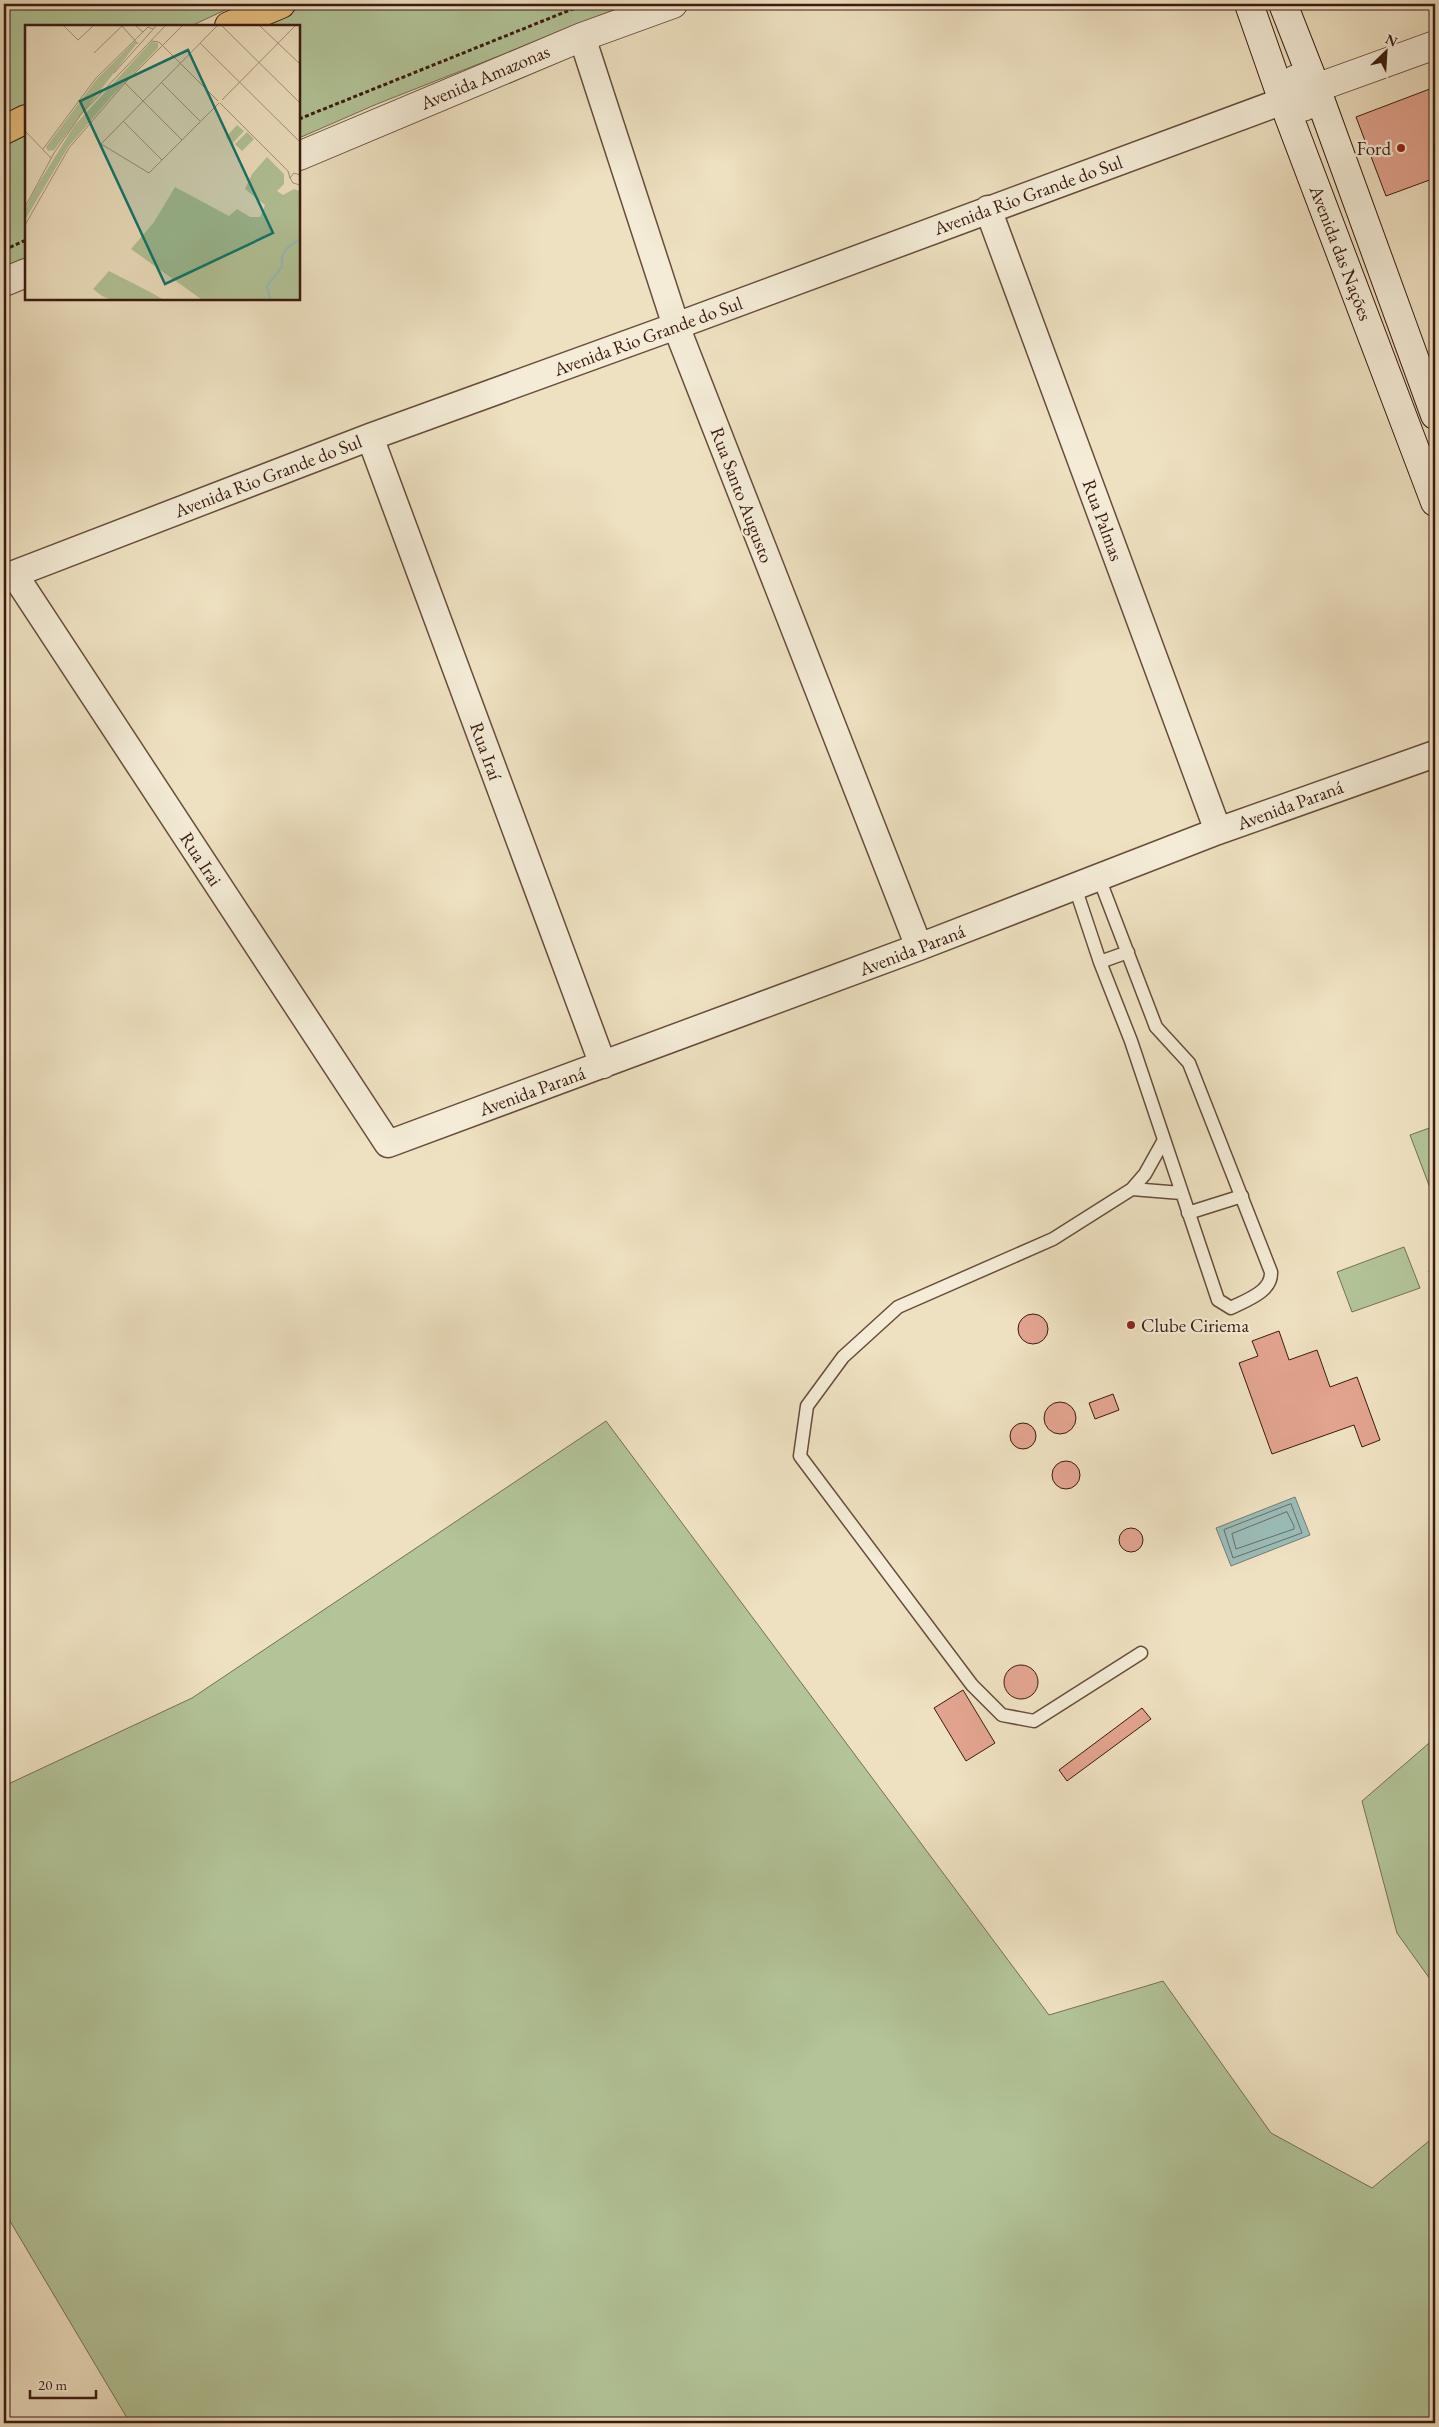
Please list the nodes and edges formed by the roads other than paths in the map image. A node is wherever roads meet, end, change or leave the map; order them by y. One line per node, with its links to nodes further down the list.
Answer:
1 (281, 4): 5 (highway)
2 (673, 4): 6 (main road, Avenida Amazonas)
3 (1249, 4): 9 (main road, Avenida das Nações)
4 (1283, 4): 8 (main road, Avenida das Nações)
5 (231, 25)
6 (582, 37): 12 (main road, Avenida Amazonas); 16 (street, Rua Santo Augusto)
7 (1435, 45): 8 (main road)
8 (1316, 88): 9 (main road); 17 (main road, Avenida das Nações)
9 (1283, 100): 13 (street, Avenida Rio Grande do Sul); 19 (main road, Avenida das Nações)
10 (25, 120): 11 (highway)
11 (4, 130)
12 (300, 156)
13 (988, 210): 16 (street, Avenida Rio Grande do Sul); 22 (street, Rua Palmas)
14 (25, 272): 15 (main road)
15 (4, 282)
16 (676, 326): 18 (street, Avenida Rio Grande do Sul); 25 (street, Rua Santo Augusto)
17 (1435, 416)
18 (370, 437): 20 (street, Avenida Rio Grande do Sul); 28 (street, Rua Iraí)
19 (1435, 502)
20 (14, 574): 30 (street, Rua Irai)
21 (1435, 754): 22 (street, Avenida Paraná)
22 (1218, 831): 23 (street, Avenida Paraná)
23 (1099, 878): 24 (street, Avenida Paraná); 26 (lane)
24 (1075, 887): 25 (street, Avenida Paraná); 27 (lane)
25 (919, 947): 28 (street, Avenida Paraná)
26 (1128, 952): 27 (lane); 33 (lane)
27 (1100, 962): 29 (lane)
28 (603, 1065): 30 (street, Avenida Paraná)
29 (1164, 1140): 31 (lane); 32 (lane)
30 (388, 1144)
31 (1132, 1190): 32 (lane); 35 (lane)
32 (1181, 1193): 34 (lane)
33 (1242, 1196): 34 (lane); 34 (lane)
34 (1188, 1213)
35 (1141, 1653)

